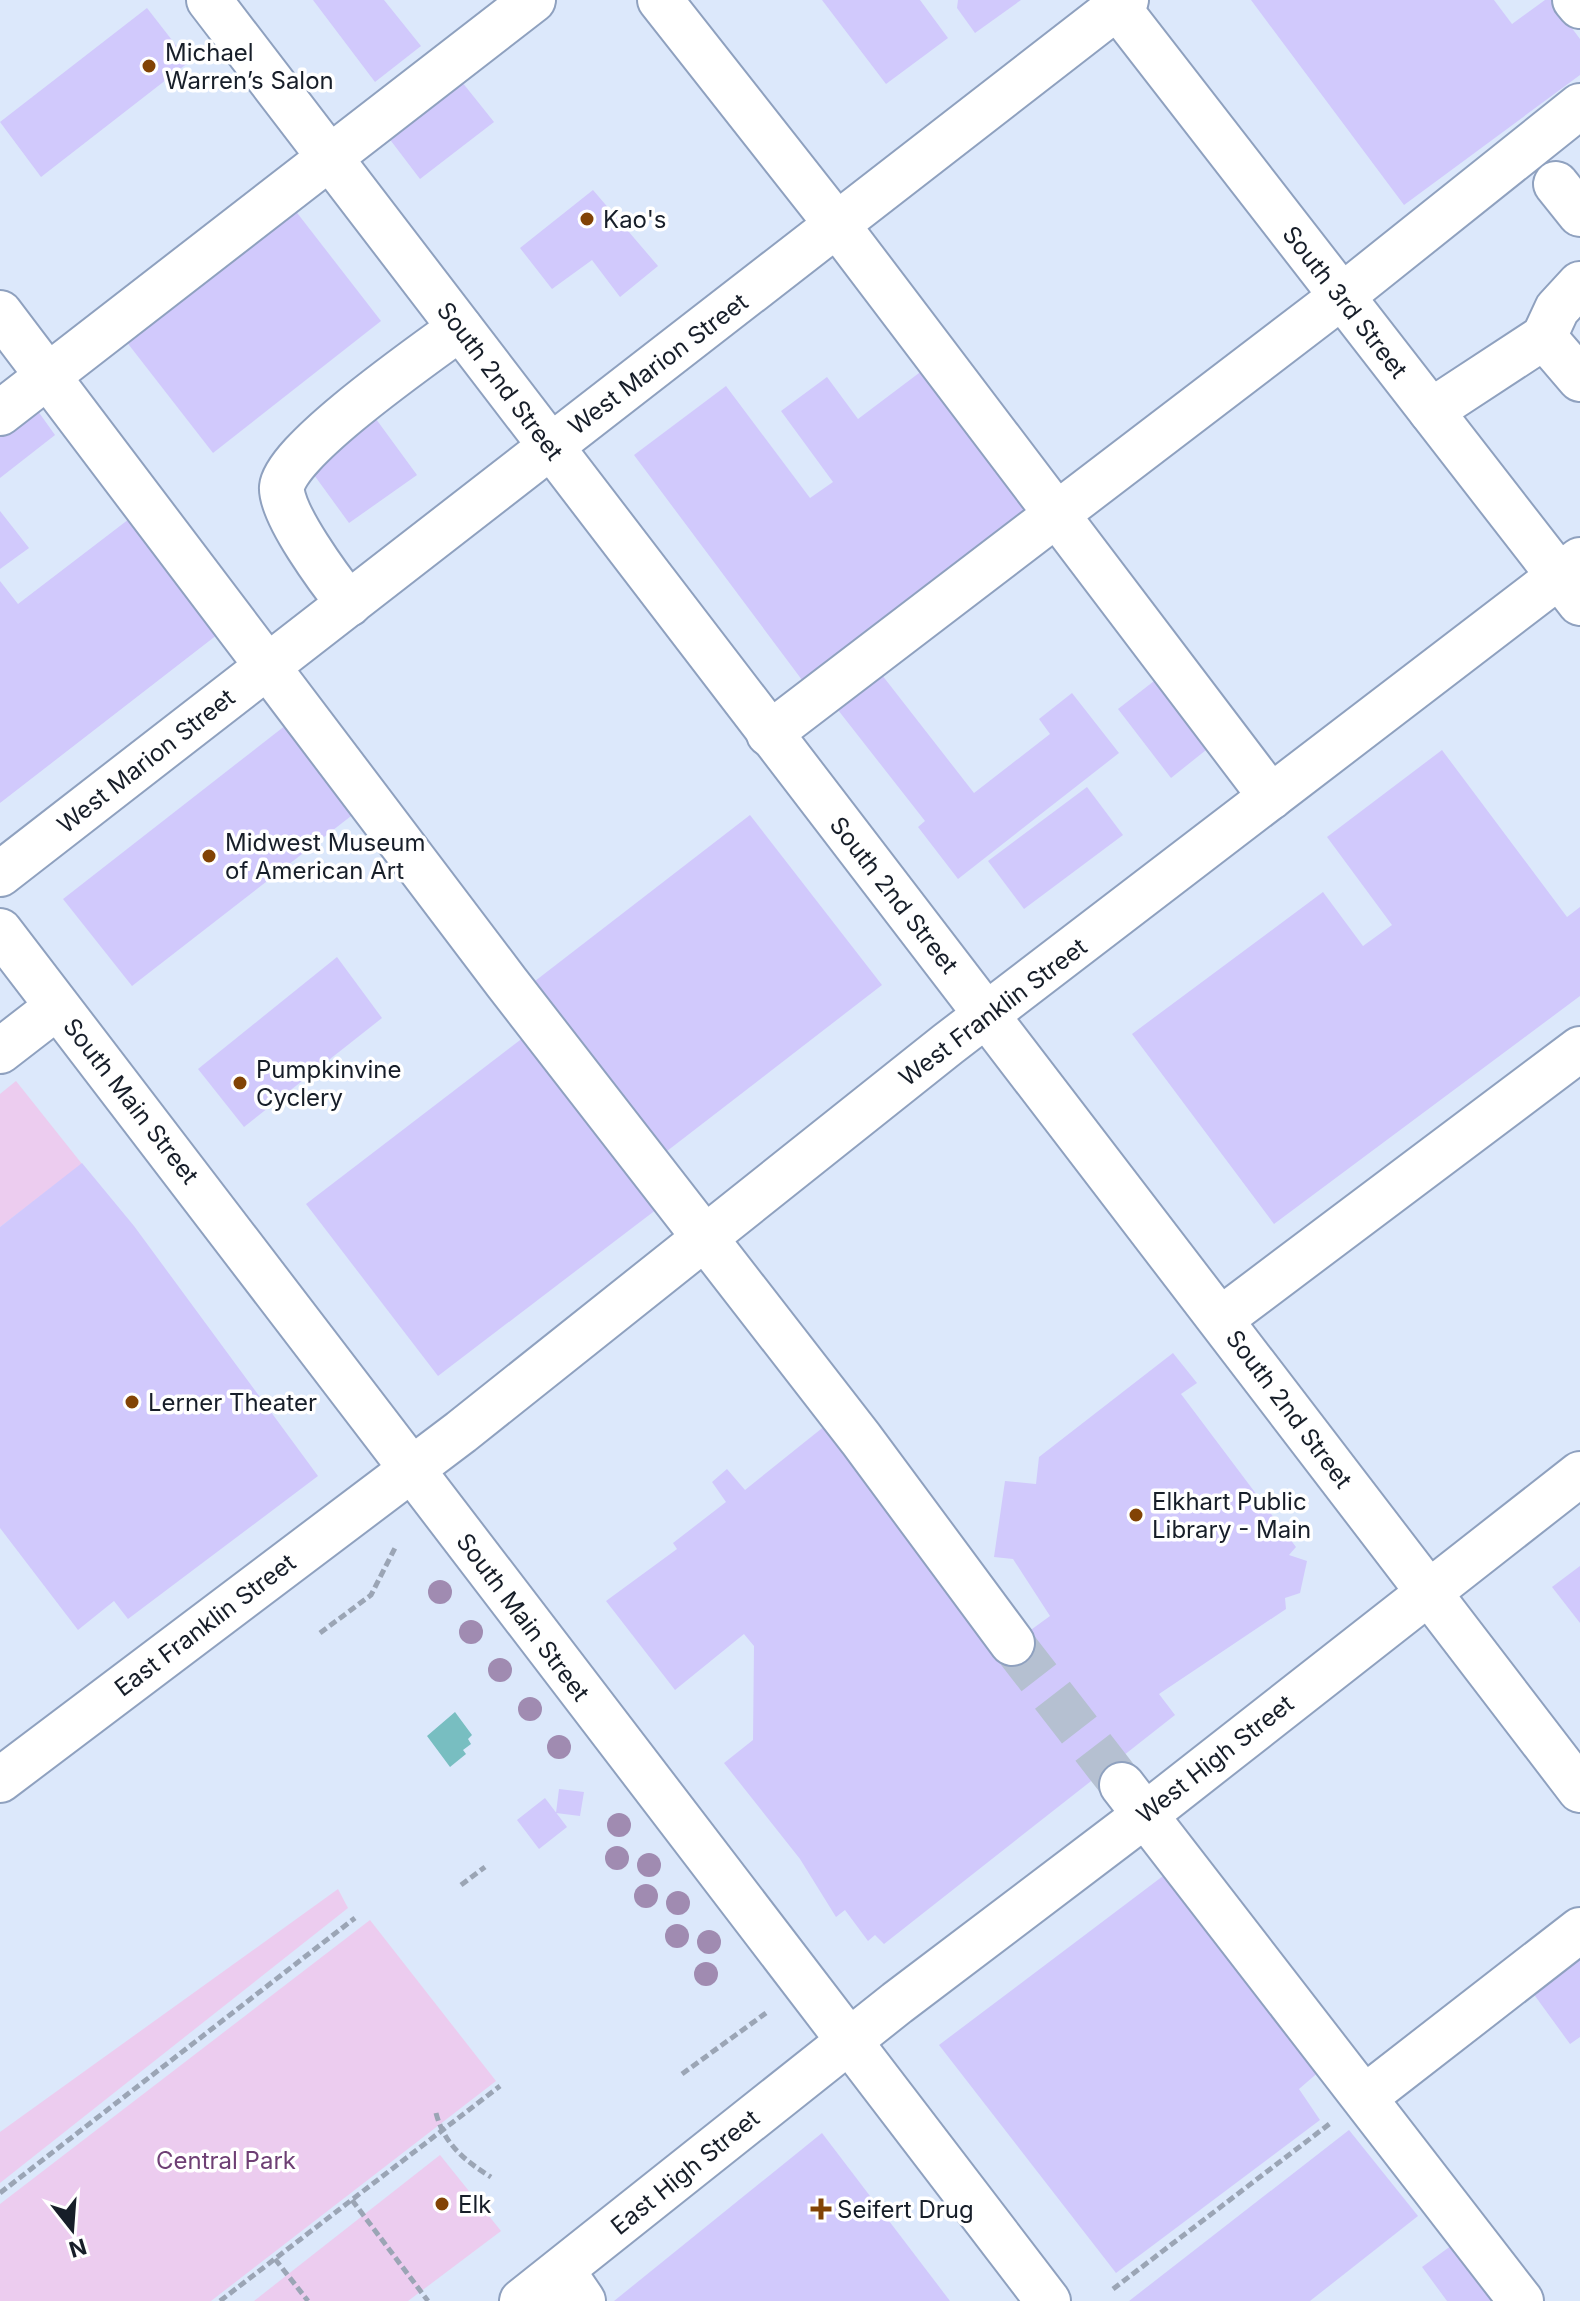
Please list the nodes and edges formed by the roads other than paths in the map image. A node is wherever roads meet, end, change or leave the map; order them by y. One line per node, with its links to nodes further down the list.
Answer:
1 (209, 0): 8 (main road, South 2nd Street)
2 (533, 0): 8 (main road)
3 (660, 0): 9 (main road)
4 (1575, 0): 6 (main road)
5 (1119, 2): 9 (main road, West Marion Street); 11 (main road, South 3rd Street)
6 (1580, 6)
7 (1580, 106): 11 (main road)
8 (330, 157): 13 (main road, South 2nd Street); 15 (main road)
9 (838, 226): 19 (main road, West Marion Street); 20 (main road)
10 (1580, 284): 14 (main road)
11 (1341, 297): 17 (main road, South 3rd Street); 20 (main road)
12 (0, 313): 15 (main road)
13 (460, 328): 19 (main road, South 2nd Street); 22 (main road)
14 (1544, 337): 16 (main road); 17 (main road)
15 (50, 376): 18 (main road); 23 (main road)
16 (1580, 379)
17 (1431, 411): 21 (main road, South 3rd Street)
18 (0, 413)
19 (550, 447): 22 (main road, West Marion Street); 24 (main road, South 2nd Street)
20 (1056, 514): 24 (main road); 25 (main road)
21 (1573, 580): 25 (main road, West Franklin Street)
22 (349, 604): 23 (main road, West Marion Street)
23 (268, 667): 26 (main road, West Marion Street); 32 (main road)
24 (769, 734): 29 (main road, South 2nd Street)
25 (1271, 797): 29 (main road, West Franklin Street)
26 (0, 874)
27 (0, 931): 28 (main road, South Main Street)
28 (57, 1007): 31 (main road); 34 (main road, South Main Street)
29 (987, 1015): 32 (main road, West Franklin Street); 33 (main road, South 2nd Street)
30 (1580, 1049): 33 (main road)
31 (0, 1051)
32 (707, 1238): 34 (main road, West Franklin Street); 37 (main road)
33 (1221, 1319): 36 (main road, South 2nd Street)
34 (411, 1470): 38 (main road, East Franklin Street); 42 (main road, South Main Street)
35 (1580, 1474): 36 (main road, West High Street)
36 (1428, 1592): 39 (main road, South 2nd Street); 40 (main road, West High Street)
37 (1012, 1643)
38 (0, 1780)
39 (1580, 1790)
40 (1134, 1800): 42 (main road, West High Street); 43 (main road)
41 (1580, 1930): 43 (main road)
42 (848, 2042): 44 (main road, East High Street); 46 (main road, South Main Street)
43 (1365, 2097): 47 (main road)
44 (573, 2285): 45 (main road, East High Street)
45 (522, 2301)
46 (1048, 2301)
47 (1521, 2301)

